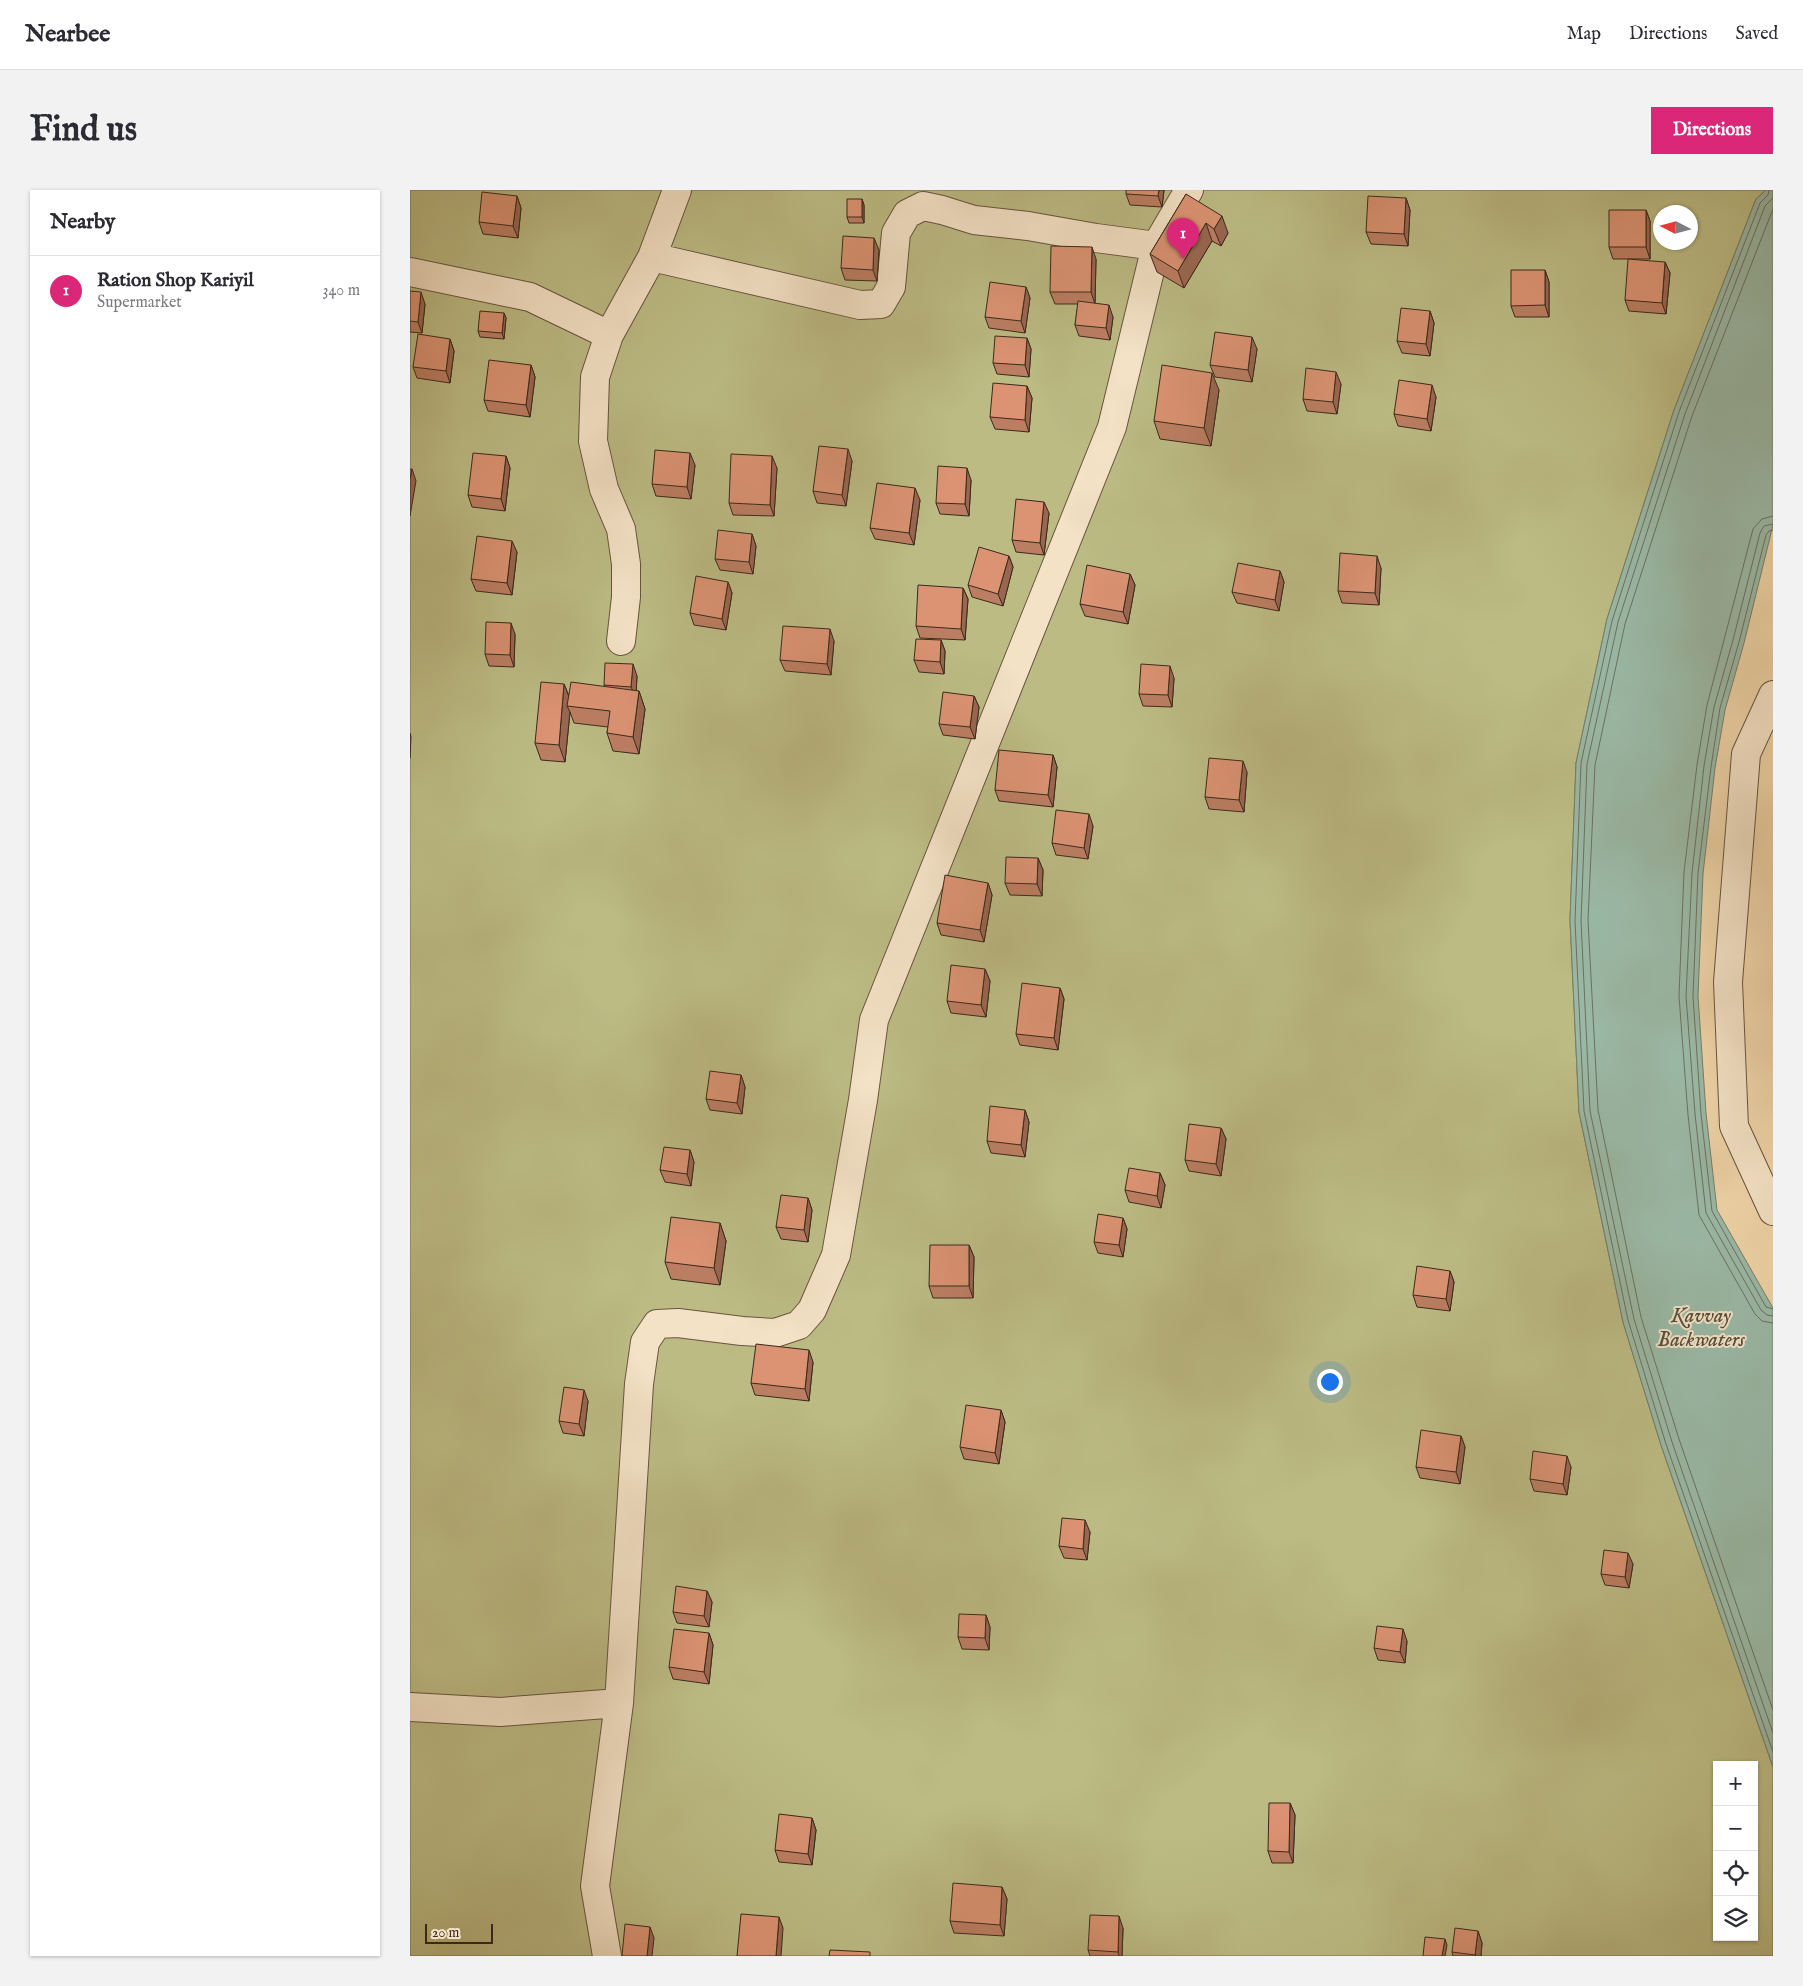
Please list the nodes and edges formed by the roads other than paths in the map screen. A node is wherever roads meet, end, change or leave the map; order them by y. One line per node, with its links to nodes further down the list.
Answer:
1 (677, 190): 4 (street)
2 (1189, 190): 3 (street)
3 (1156, 246): 4 (street); 10 (street)
4 (652, 257): 6 (street)
5 (410, 272): 6 (street)
6 (609, 335): 7 (street)
7 (621, 641)
8 (1773, 695): 9 (street)
9 (1773, 1211)
10 (619, 1703): 11 (street); 12 (street)
11 (410, 1707)
12 (606, 1956)

